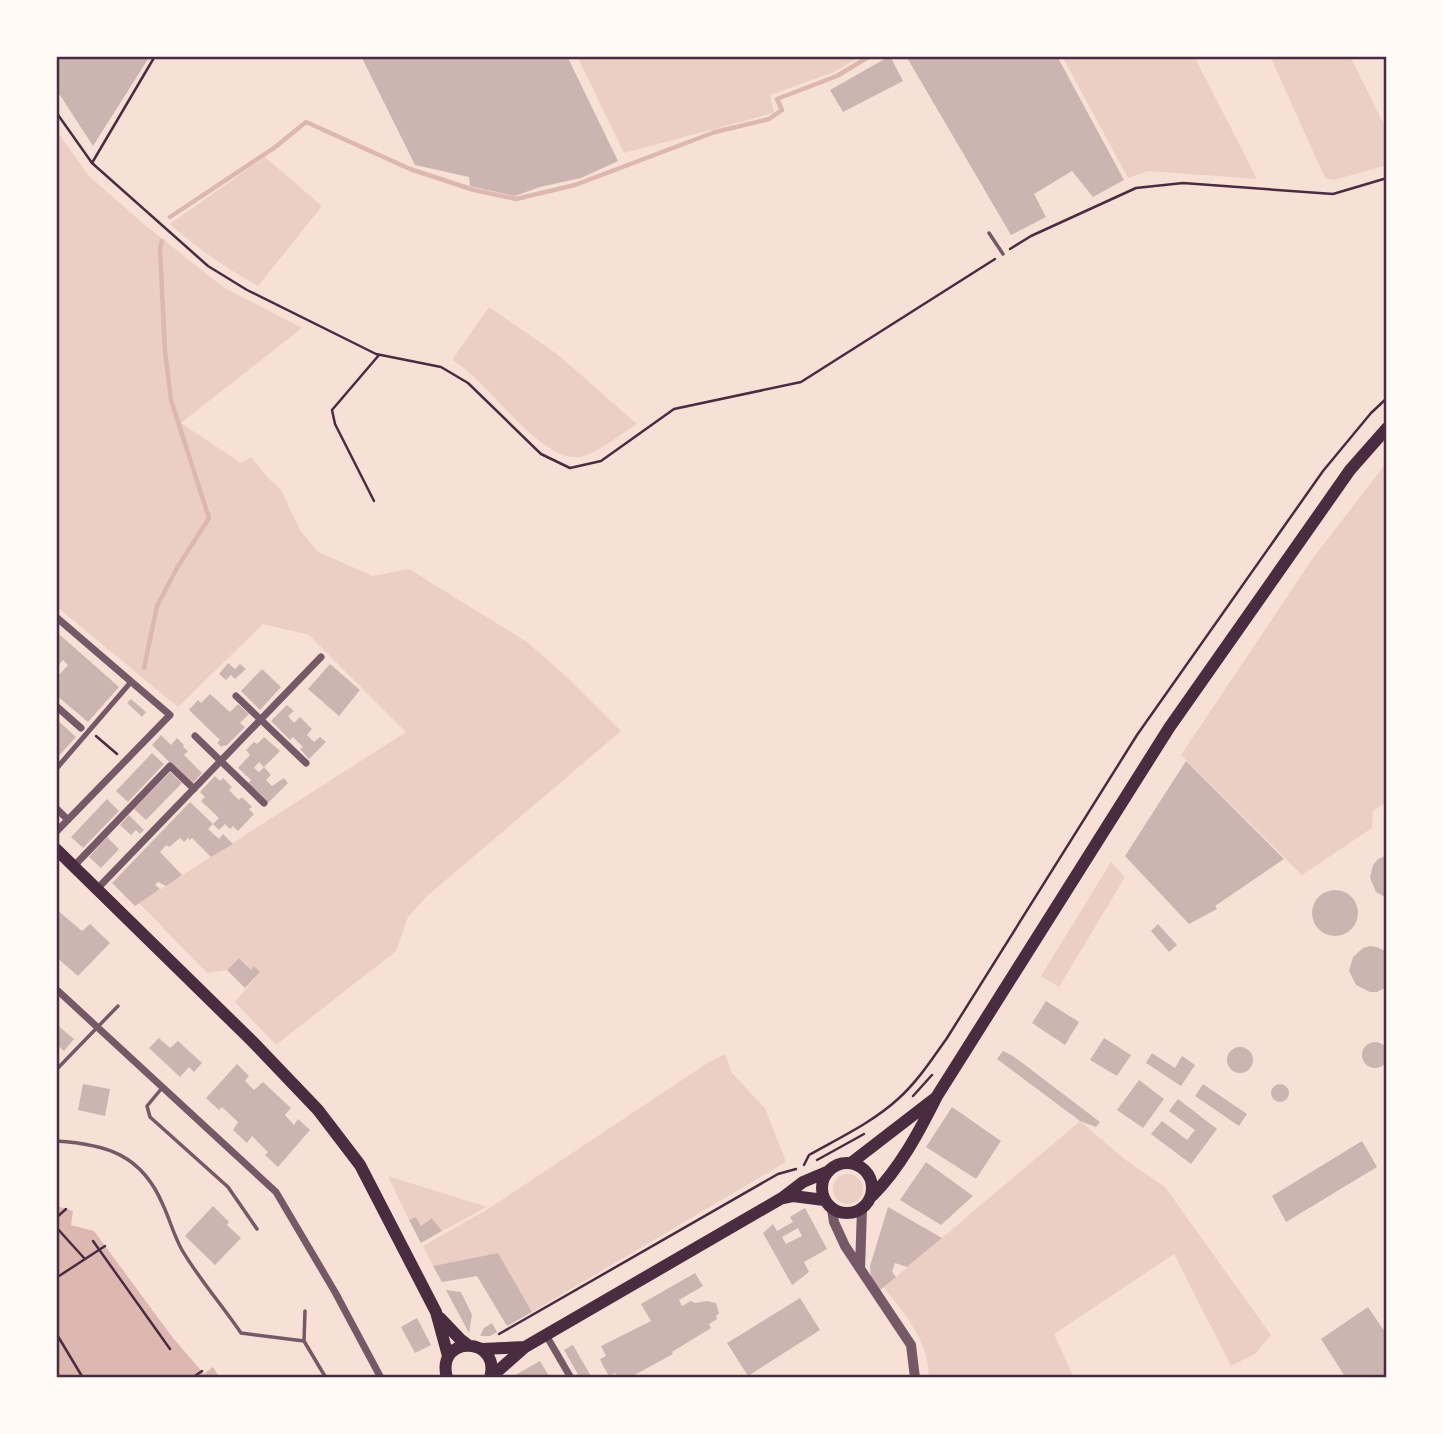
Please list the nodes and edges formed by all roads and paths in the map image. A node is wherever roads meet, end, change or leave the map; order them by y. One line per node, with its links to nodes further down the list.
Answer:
1 (155, 56): 3 (path)
2 (56, 112): 3 (path)
3 (92, 163): 7 (path)
4 (1387, 178): 6 (path)
5 (989, 233): 6 (lane)
6 (1003, 254): 7 (path)
7 (379, 355): 10 (path)
8 (1387, 398): 43 (path)
9 (1387, 428): 38 (highway)
10 (374, 502)
11 (58, 622): 13 (street)
12 (321, 657): 16 (street)
13 (131, 682): 18 (street); 20 (street)
14 (236, 696): 16 (street)
15 (56, 706): 17 (street)
16 (261, 720): 21 (street); 22 (street)
17 (81, 727)
18 (90, 730): 20 (path); 23 (street)
19 (195, 736): 21 (street)
20 (124, 761): 27 (street)
21 (220, 761): 24 (street); 25 (street)
22 (306, 763)
23 (56, 769)
24 (194, 789): 30 (street); 31 (street)
25 (264, 803)
26 (56, 808): 27 (street)
27 (68, 820): 28 (street)
28 (56, 832)
29 (56, 849): 30 (highway)
30 (74, 866): 31 (highway)
31 (97, 889): 60 (highway)
32 (56, 989): 34 (street)
33 (118, 1006): 34 (lane)
34 (98, 1027): 36 (lane); 37 (street)
35 (939, 1067): 39 (path)
36 (56, 1070)
37 (164, 1087): 52 (lane); 75 (street)
38 (937, 1096): 42 (highway); 45 (highway)
39 (907, 1101)
40 (872, 1128): 43 (path)
41 (56, 1141): 64 (lane)
42 (851, 1163): 44 (highway); 45 (highway)
43 (803, 1167): 62 (path)
44 (829, 1171): 46 (highway); 47 (highway)
45 (872, 1196): 49 (highway)
46 (782, 1198): 47 (highway); 63 (highway)
47 (828, 1205): 49 (highway); 57 (street)
48 (66, 1209): 50 (path)
49 (862, 1209): 57 (street)
50 (56, 1218)
51 (56, 1227): 56 (path)
52 (257, 1229)
53 (93, 1241): 55 (path)
54 (105, 1246): 55 (path)
55 (100, 1249): 56 (path); 67 (path)
56 (85, 1259): 58 (path)
57 (860, 1268): 78 (street)
58 (56, 1278)
59 (305, 1311): 64 (lane)
60 (436, 1312): 65 (highway); 69 (highway)
61 (56, 1333): 72 (path)
62 (499, 1334)
63 (546, 1335): 66 (highway); 77 (street)
64 (304, 1341): 74 (lane)
65 (468, 1345): 68 (highway); 69 (highway)
66 (525, 1347): 68 (highway); 71 (highway)
67 (170, 1349)
68 (482, 1349): 71 (highway)
69 (448, 1356): 76 (highway)
70 (202, 1371): 73 (path)
71 (490, 1377)
72 (83, 1378)
73 (192, 1378)
74 (326, 1378)
75 (380, 1378)
76 (447, 1378)
77 (571, 1378)
78 (915, 1378)

